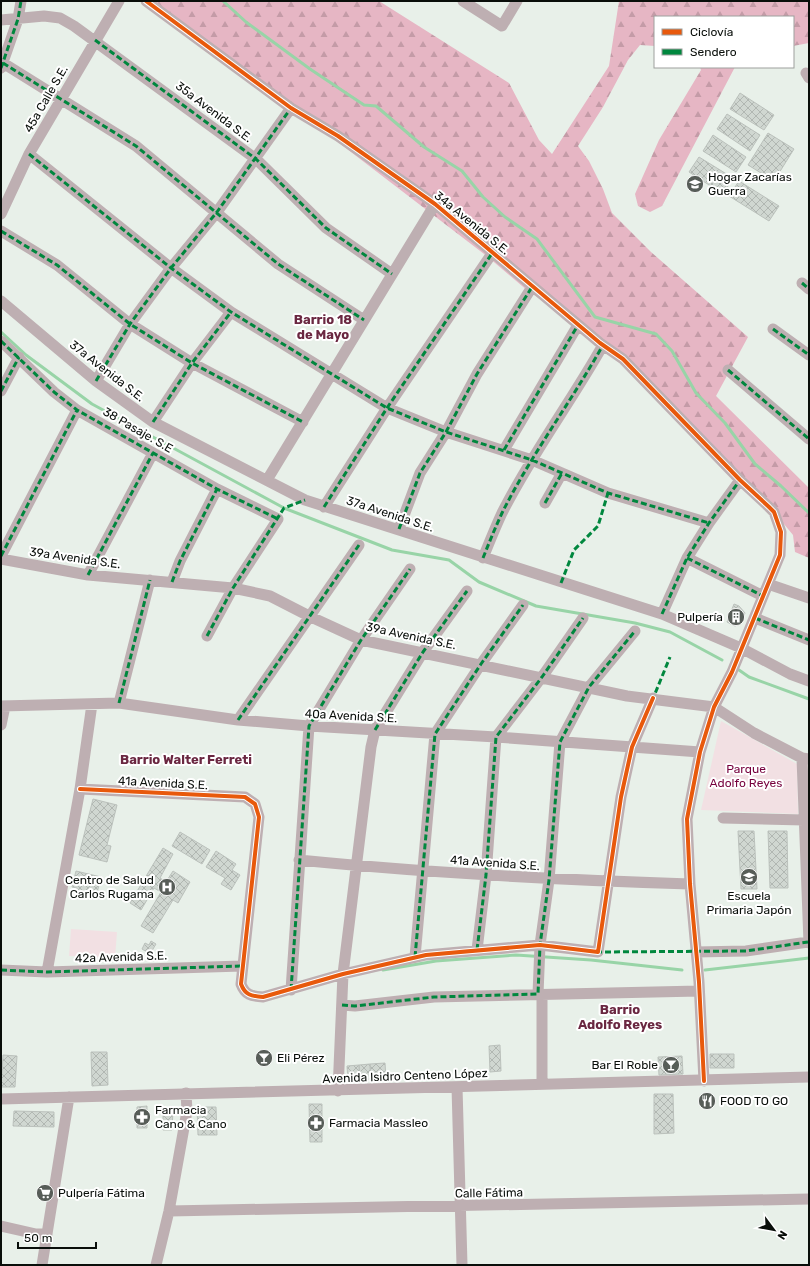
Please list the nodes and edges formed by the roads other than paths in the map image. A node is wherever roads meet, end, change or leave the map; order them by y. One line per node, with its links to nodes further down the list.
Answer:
1 (21, 1): 6 (street)
2 (119, 1): 8 (street, 45a Calle S.E.)
3 (146, 1): 11 (street, 34a Avenida S.E.)
4 (462, 1): 5 (street)
5 (517, 1)
6 (18, 19): 7 (street, 35a Avenida S.E.); 8 (street, 35a Avenida S.E.); 9 (street)
7 (1, 20)
8 (95, 40): 10 (street, 45a Calle S.E.); 13 (street, 35a Avenida S.E.)
9 (2, 66): 10 (street)
10 (61, 98): 12 (street, 45a Calle S.E.); 16 (street)
11 (291, 108): 13 (street); 14 (street, 34a Avenida S.E.)
12 (29, 154): 15 (street, 45a Calle S.E.); 19 (street)
13 (256, 159): 16 (street); 20 (street, 35a Avenida S.E.)
14 (435, 204): 18 (street, 34a Avenida S.E.); 20 (street)
15 (1, 212)
16 (217, 212): 19 (street); 24 (street)
17 (1, 231): 25 (street)
18 (493, 252): 21 (street, 34a Avenida S.E.); 37 (street)
19 (171, 268): 23 (street); 25 (street)
20 (392, 274): 24 (street)
21 (532, 287): 26 (street, 34a Avenida S.E.); 41 (street)
22 (1, 301): 35 (street, 37a Avenida S.E.)
23 (231, 312): 32 (street); 34 (street)
24 (364, 320): 34 (street)
25 (130, 324): 32 (street); 35 (street)
26 (578, 324): 29 (street, 34a Avenida S.E.); 43 (street)
27 (773, 329): 30 (street)
28 (1, 341): 31 (street, 38 Pasaje. S.E)
29 (603, 345): 45 (street); 48 (street, 34a Avenida S.E.)
30 (809, 355)
31 (19, 357): 36 (street); 38 (street, 38 Pasaje. S.E)
32 (192, 363): 39 (street); 40 (street)
33 (728, 370): 42 (street)
34 (332, 374): 37 (street); 40 (street)
35 (96, 381): 39 (street, 37a Avenida S.E.)
36 (1, 391)
37 (387, 408): 41 (street); 51 (street)
38 (77, 410): 44 (street, 38 Pasaje. S.E); 55 (street)
39 (153, 422): 47 (street, 37a Avenida S.E.)
40 (303, 422): 47 (street)
41 (446, 432): 43 (street); 53 (street)
42 (809, 440)
43 (504, 450): 45 (street)
44 (153, 453): 49 (street, 38 Pasaje. S.E); 60 (street)
45 (532, 460): 46 (street); 56 (street)
46 (562, 473): 50 (street); 52 (street)
47 (267, 480): 51 (street, 37a Avenida S.E.)
48 (740, 480): 52 (street); 63 (street, 34a Avenida S.E.)
49 (216, 489): 62 (street); 64 (street, 38 Pasaje. S.E)
50 (545, 503)
51 (324, 506): 53 (street, 37a Avenida S.E.)
52 (708, 523): 57 (street)
53 (398, 529): 56 (street, 37a Avenida S.E.)
54 (359, 545): 70 (street)
55 (1, 556)
56 (483, 558): 69 (street, 37a Avenida S.E.)
57 (687, 558): 66 (street); 69 (street)
58 (1, 559): 60 (street, 39a Avenida S.E.)
59 (410, 569): 75 (street)
60 (88, 575): 61 (street, 39a Avenida S.E.)
61 (150, 580): 62 (street, 39a Avenida S.E.); 84 (street)
62 (172, 582): 64 (street, 39a Avenida S.E.)
63 (768, 584): 66 (street, 34a Avenida S.E.); 67 (street)
64 (234, 588): 70 (street, 39a Avenida S.E.); 74 (street)
65 (467, 591): 78 (street)
66 (763, 596): 72 (street, 34a Avenida S.E.)
67 (809, 598)
68 (523, 605): 79 (street)
69 (662, 614): 77 (street, 37a Avenida S.E.)
70 (311, 617): 75 (street, 39a Avenida S.E.); 88 (street)
71 (582, 618): 80 (street)
72 (755, 618): 76 (street); 77 (street, 34a Avenida S.E.)
73 (635, 632): 82 (street)
74 (207, 636)
75 (362, 640): 78 (street, 39a Avenida S.E.); 90 (street)
76 (809, 640)
77 (742, 648): 81 (street, 37a Avenida S.E.); 87 (street, 34a Avenida S.E.)
78 (423, 652): 79 (street, 39a Avenida S.E.); 91 (street)
79 (481, 664): 80 (street, 39a Avenida S.E.); 92 (street)
80 (542, 677): 82 (street, 39a Avenida S.E.); 93 (street)
81 (809, 681)
82 (589, 687): 83 (street, 39a Avenida S.E.); 94 (street)
83 (653, 698): 87 (street, 39a Avenida S.E.); 95 (street)
84 (119, 703): 85 (street, 40a Avenida S.E.); 88 (street, 40a Avenida S.E.)
85 (92, 704): 86 (street, 40a Avenida S.E.); 98 (street)
86 (3, 706): 89 (street)
87 (714, 707): 96 (street, 34a Avenida S.E.); 97 (street, 39a Avenida S.E.)
88 (238, 720): 90 (street, 40a Avenida S.E.)
89 (1, 725)
90 (310, 726): 91 (street, 40a Avenida S.E.); 101 (street)
91 (375, 730): 92 (street, 40a Avenida S.E.); 102 (street)
92 (435, 734): 93 (street, 40a Avenida S.E.); 103 (street)
93 (496, 737): 94 (street, 40a Avenida S.E.); 104 (street)
94 (560, 742): 95 (street, 40a Avenida S.E.); 105 (street)
95 (632, 747): 96 (street, 40a Avenida S.E.); 106 (street)
96 (700, 752): 107 (street, 34a Avenida S.E.)
97 (806, 758): 100 (street)
98 (80, 789): 113 (street, 41a Avenida S.E.); 115 (street)
99 (724, 818): 100 (street)
100 (804, 820): 108 (street)
101 (300, 860): 102 (street, 41a Avenida S.E.); 117 (street)
102 (356, 865): 103 (street, 41a Avenida S.E.); 116 (street)
103 (422, 871): 104 (street, 41a Avenida S.E.); 112 (street)
104 (486, 876): 105 (street, 41a Avenida S.E.); 110 (street)
105 (549, 880): 106 (street, 41a Avenida S.E.); 109 (street)
106 (610, 882): 107 (street, 41a Avenida S.E.); 109 (street)
107 (690, 884): 111 (street, 34a Avenida S.E.)
108 (809, 943): 111 (street)
109 (540, 945): 110 (street); 119 (street)
110 (477, 950): 112 (street)
111 (696, 952): 118 (street, 34a Avenida S.E.)
112 (415, 957): 116 (street)
113 (242, 966): 115 (street, 42a Avenida S.E.); 117 (street)
114 (1, 970): 115 (street, 42a Avenida S.E.)
115 (47, 972)
116 (343, 974): 117 (street); 120 (street)
117 (292, 990)
118 (699, 991): 119 (street); 122 (street, 34a Avenida S.E.)
119 (540, 994): 120 (street); 123 (street)
120 (342, 1005): 125 (street)
121 (809, 1077): 122 (street, Avenida Isidro Centeno López)
122 (704, 1081): 123 (street, Avenida Isidro Centeno López)
123 (542, 1084): 124 (street, Avenida Isidro Centeno López)
124 (458, 1087): 125 (street, Avenida Isidro Centeno López); 130 (street)
125 (338, 1091): 126 (street, Avenida Isidro Centeno López)
126 (186, 1093): 127 (street, Avenida Isidro Centeno López); 131 (street)
127 (69, 1097): 128 (street, Avenida Isidro Centeno López); 133 (street)
128 (1, 1099)
129 (809, 1199): 130 (street, Calle Fátima)
130 (459, 1206): 131 (street, Calle Fátima); 136 (street)
131 (169, 1211): 135 (street)
132 (1, 1226): 133 (street)
133 (46, 1234): 134 (street)
134 (42, 1265)
135 (156, 1265)
136 (462, 1265)

